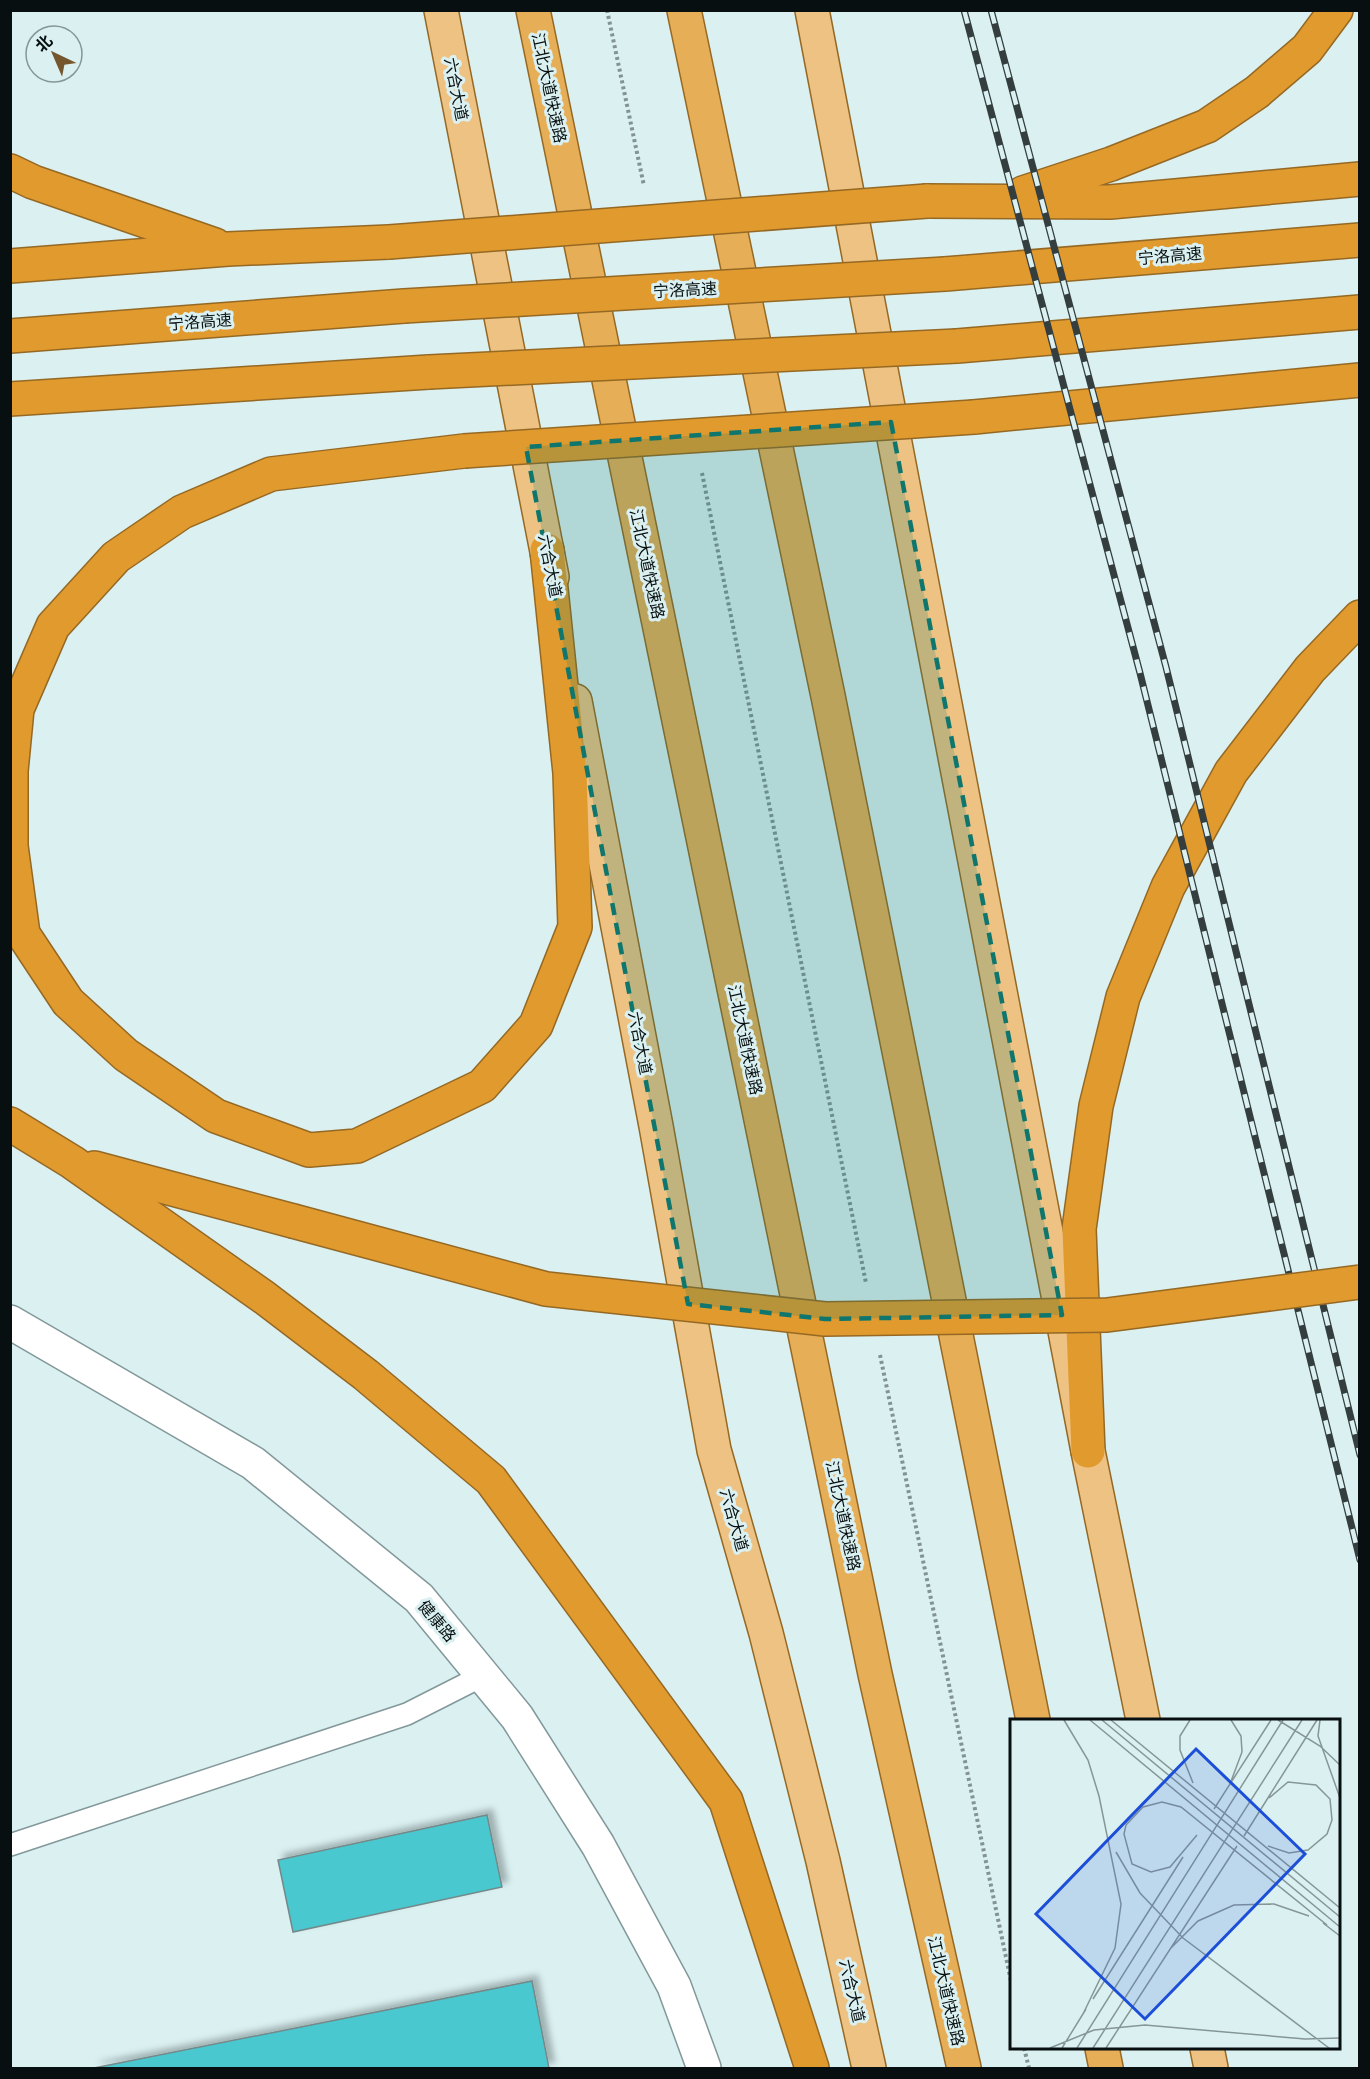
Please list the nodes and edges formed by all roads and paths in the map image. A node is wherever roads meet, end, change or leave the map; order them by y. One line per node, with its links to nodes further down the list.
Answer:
1 (441, 10): 19 (main road, 六合大道)
2 (533, 10): 39 (highway, 江北大道快速路)
3 (608, 10): 9 (path)
4 (684, 10): 29 (highway)
5 (812, 10): 27 (main road)
6 (1336, 10): 10 (highway)
7 (10, 171): 12 (highway)
8 (1359, 179): 10 (highway)
9 (644, 188)
10 (996, 201): 12 (highway, bridge)
11 (1359, 240): 15 (highway, 宁洛高速, bridge)
12 (228, 249): 13 (highway)
13 (10, 266)
14 (1359, 312): 17 (highway, bridge)
15 (10, 336)
16 (1359, 380): 19 (highway, bridge)
17 (10, 399)
18 (701, 468): 24 (path)
19 (547, 550): 38 (main road, 六合大道)
20 (1359, 617): 27 (highway)
21 (10, 1124): 22 (highway)
22 (72, 1162): 23 (highway, bridge); 37 (highway)
23 (1359, 1282)
24 (867, 1290)
25 (10, 1322): 28 (street, 健康路)
26 (879, 1348): 32 (path)
27 (1088, 1451): 30 (main road)
28 (482, 1676): 31 (lane); 36 (street, 健康路)
29 (1033, 1719)
30 (1143, 1719)
31 (10, 1845)
32 (1010, 1981)
33 (1024, 2049): 40 (path)
34 (1102, 2049): 41 (highway)
35 (1207, 2049): 42 (main road)
36 (704, 2068)
37 (812, 2068)
38 (869, 2068)
39 (964, 2068)
40 (1029, 2068)
41 (1106, 2068)
42 (1211, 2068)

